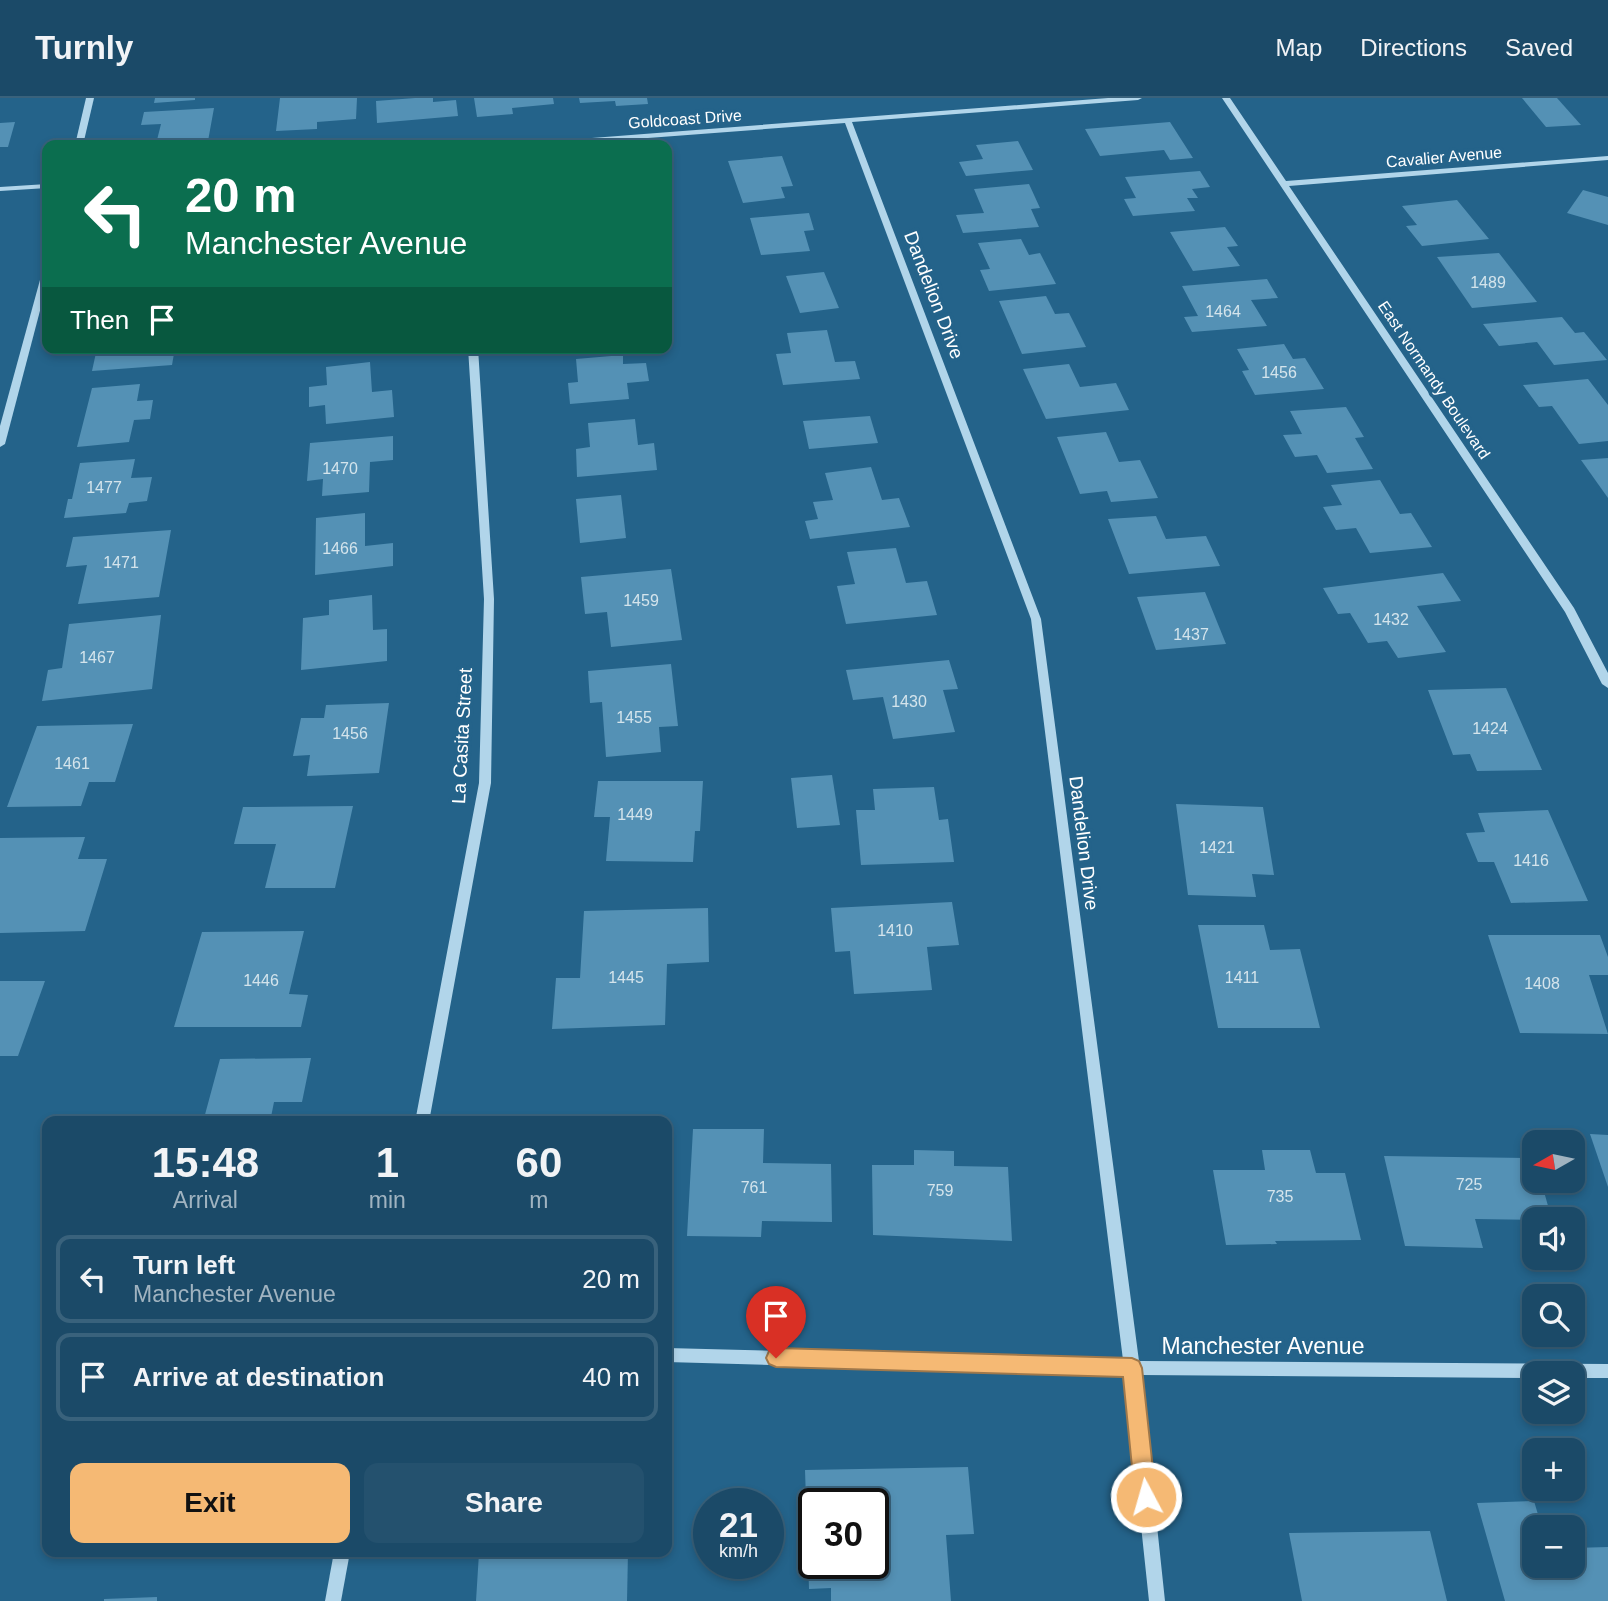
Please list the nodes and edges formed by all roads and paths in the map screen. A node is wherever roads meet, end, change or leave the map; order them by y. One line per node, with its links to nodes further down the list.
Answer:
1 (90, 98): 5 (street)
2 (1138, 98): 4 (street, Goldcoast Drive)
3 (1226, 98): 8 (street, East Normandy Boulevard)
4 (848, 121): 6 (street, Goldcoast Drive); 17 (street, Dandelion Drive)
5 (80, 140)
6 (594, 140)
7 (1608, 158): 8 (street, Cavalier Avenue)
8 (1283, 184): 14 (street, East Normandy Boulevard)
9 (42, 186): 10 (street)
10 (0, 189)
11 (42, 288): 13 (street)
12 (473, 354): 15 (street, La Casita Street)
13 (0, 444)
14 (1608, 684)
15 (423, 1116)
16 (672, 1354): 17 (street, Manchester Avenue)
17 (1132, 1368): 18 (street, Manchester Avenue); 21 (street, Dandelion Drive)
18 (1608, 1371)
19 (341, 1557): 20 (street)
20 (332, 1601)
21 (1157, 1601)

